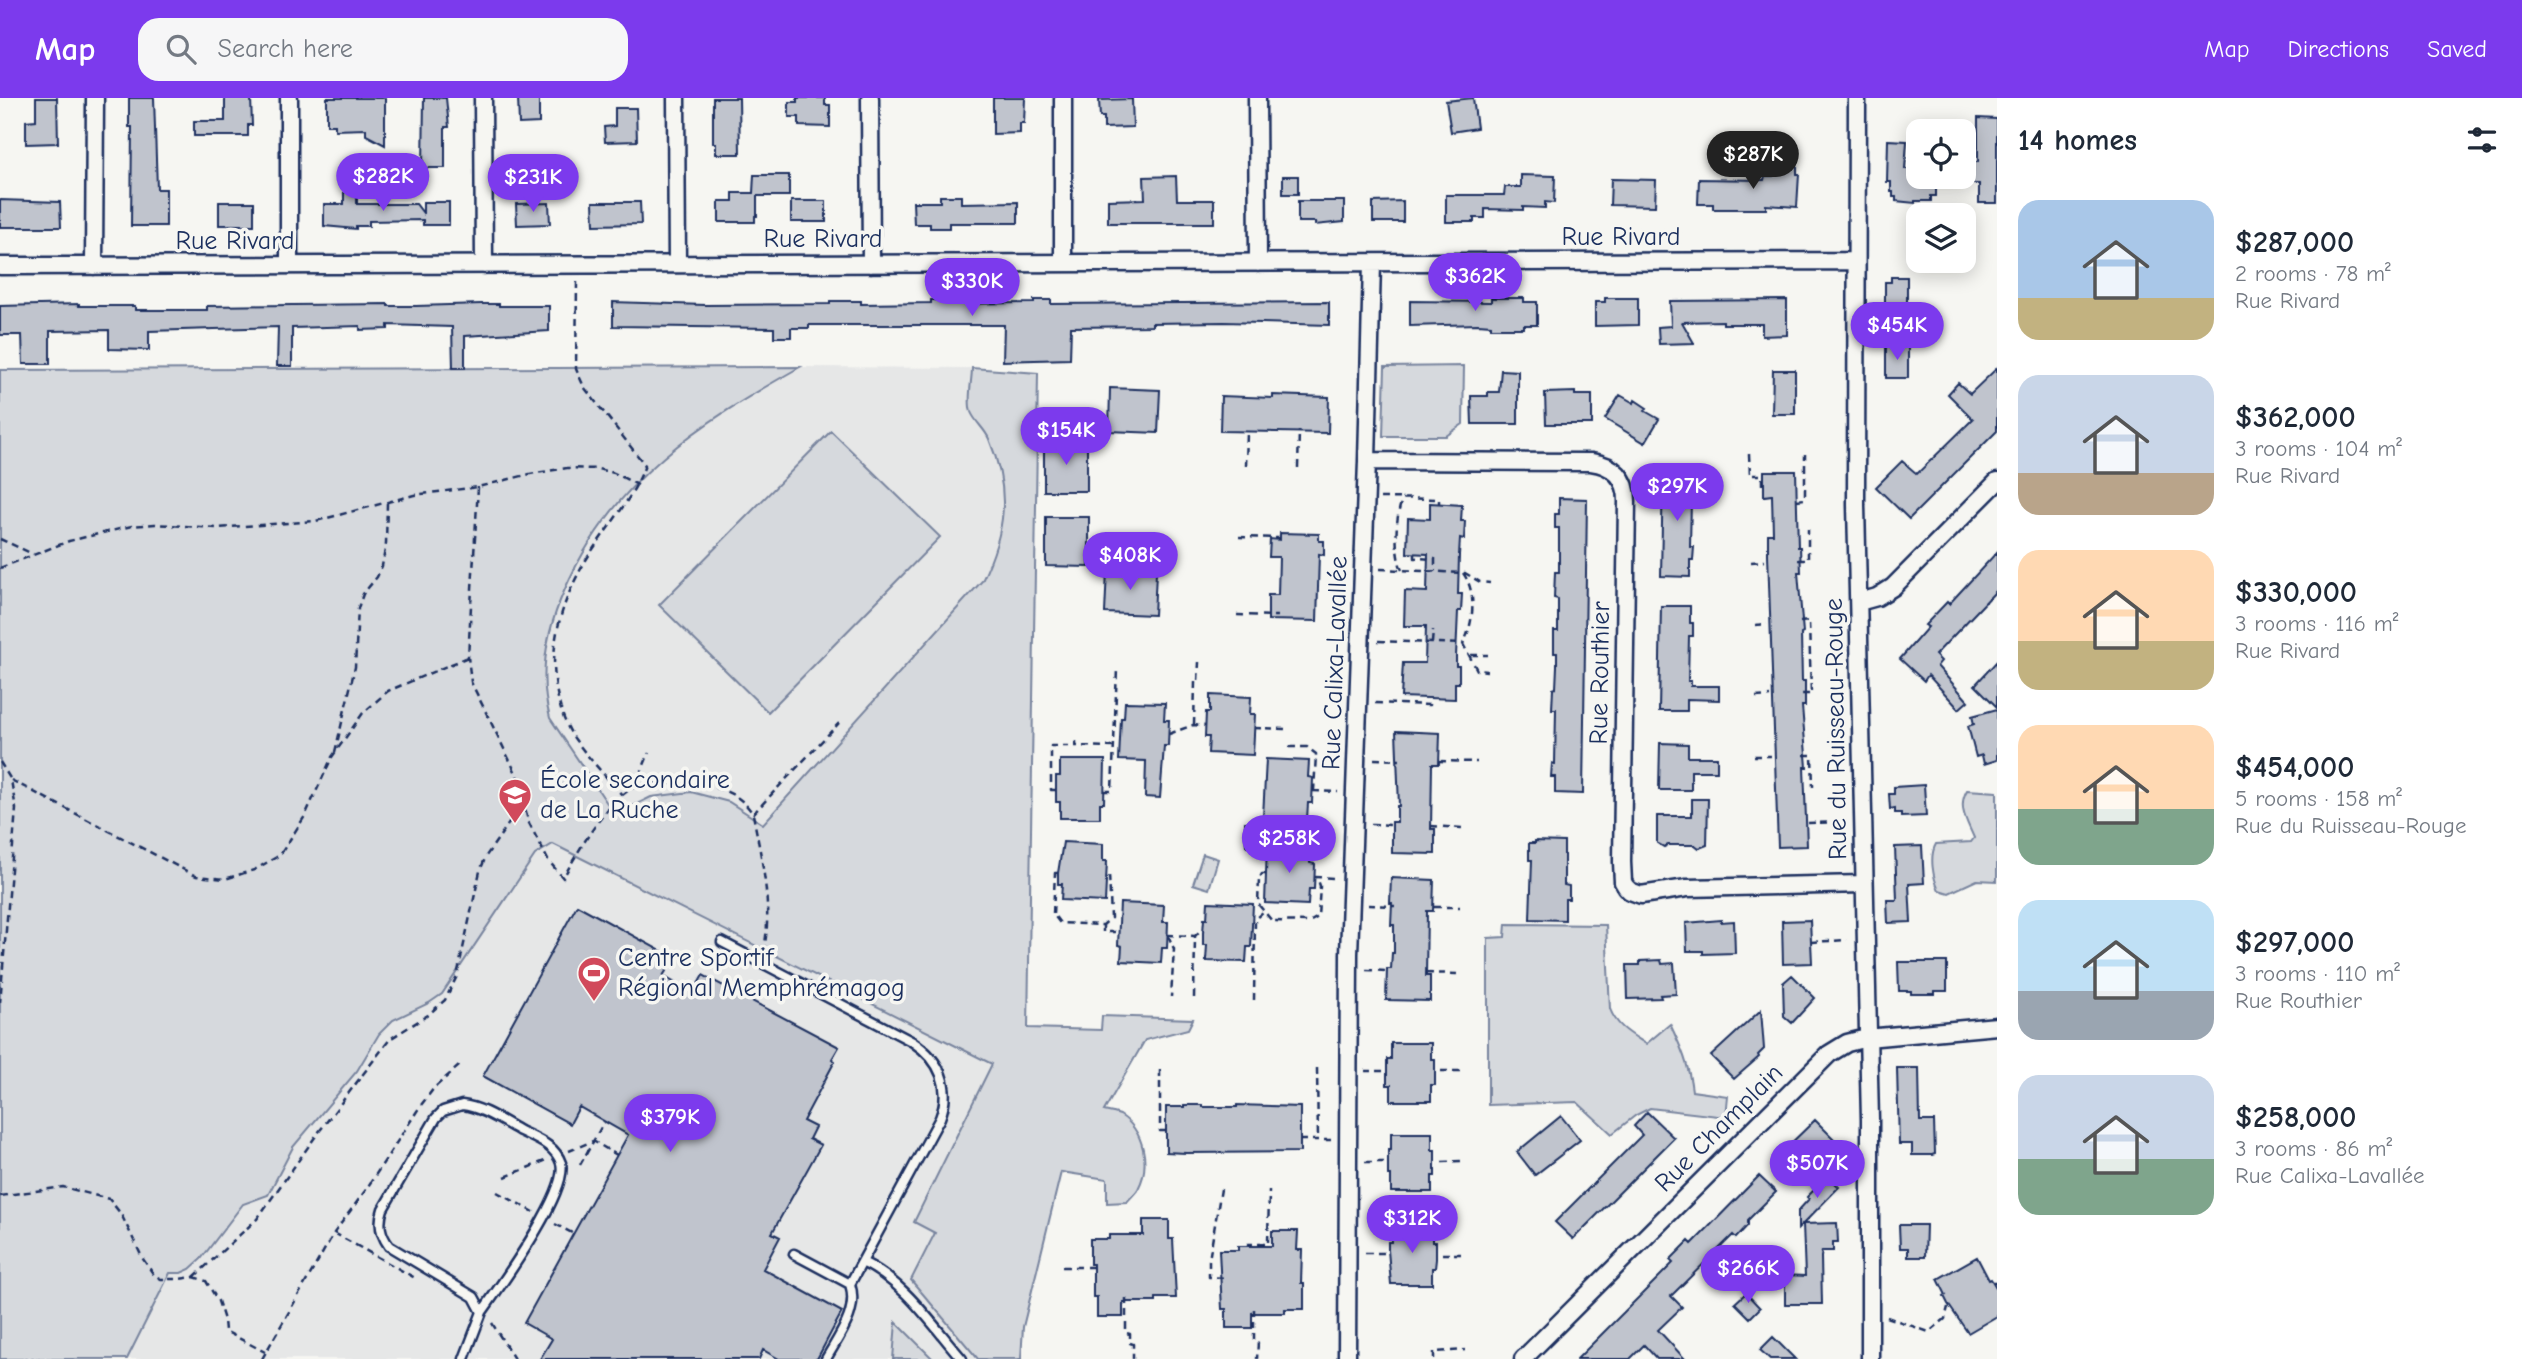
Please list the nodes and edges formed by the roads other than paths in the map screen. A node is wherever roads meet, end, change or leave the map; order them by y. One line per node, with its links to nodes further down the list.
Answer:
1 (94, 98): 18 (street)
2 (289, 98): 15 (street)
3 (483, 98): 16 (street)
4 (676, 98): 13 (street)
5 (870, 98): 14 (street)
6 (1063, 98): 10 (street)
7 (1257, 98): 11 (street)
8 (1857, 98): 9 (street, Rue du Ruisseau-Rouge)
9 (1856, 261): 12 (street, Rue Rivard); 21 (street, Rue du Ruisseau-Rouge)
10 (1063, 263): 11 (street, Rue Rivard); 14 (street, Rue Rivard)
11 (1258, 263): 12 (street, Rue Rivard)
12 (1372, 263): 19 (street, Rue Calixa-Lavallée)
13 (677, 264): 14 (street, Rue Rivard); 16 (street, Rue Rivard)
14 (871, 264)
15 (289, 265): 16 (street, Rue Rivard); 18 (street, Rue Rivard)
16 (484, 265)
17 (0, 266): 18 (street, Rue Rivard)
18 (94, 266)
19 (1367, 461): 22 (street, Rue Routhier); 33 (street, Rue Calixa-Lavallée)
20 (1997, 482): 21 (street)
21 (1859, 602): 22 (street, Rue du Ruisseau-Rouge)
22 (1864, 884): 25 (street, Rue du Ruisseau-Rouge)
23 (722, 942): 27 (lane)
24 (1997, 1026): 25 (street, Rue Champlain)
25 (1867, 1038): 34 (street, Rue Champlain); 35 (street, Rue du Ruisseau-Rouge)
26 (794, 1254): 28 (lane)
27 (862, 1262): 28 (lane); 32 (lane)
28 (850, 1284): 31 (lane)
29 (481, 1313): 29 (lane); 30 (lane)
30 (464, 1359)
31 (826, 1359)
32 (962, 1359)
33 (1348, 1359)
34 (1523, 1359)
35 (1870, 1359)

